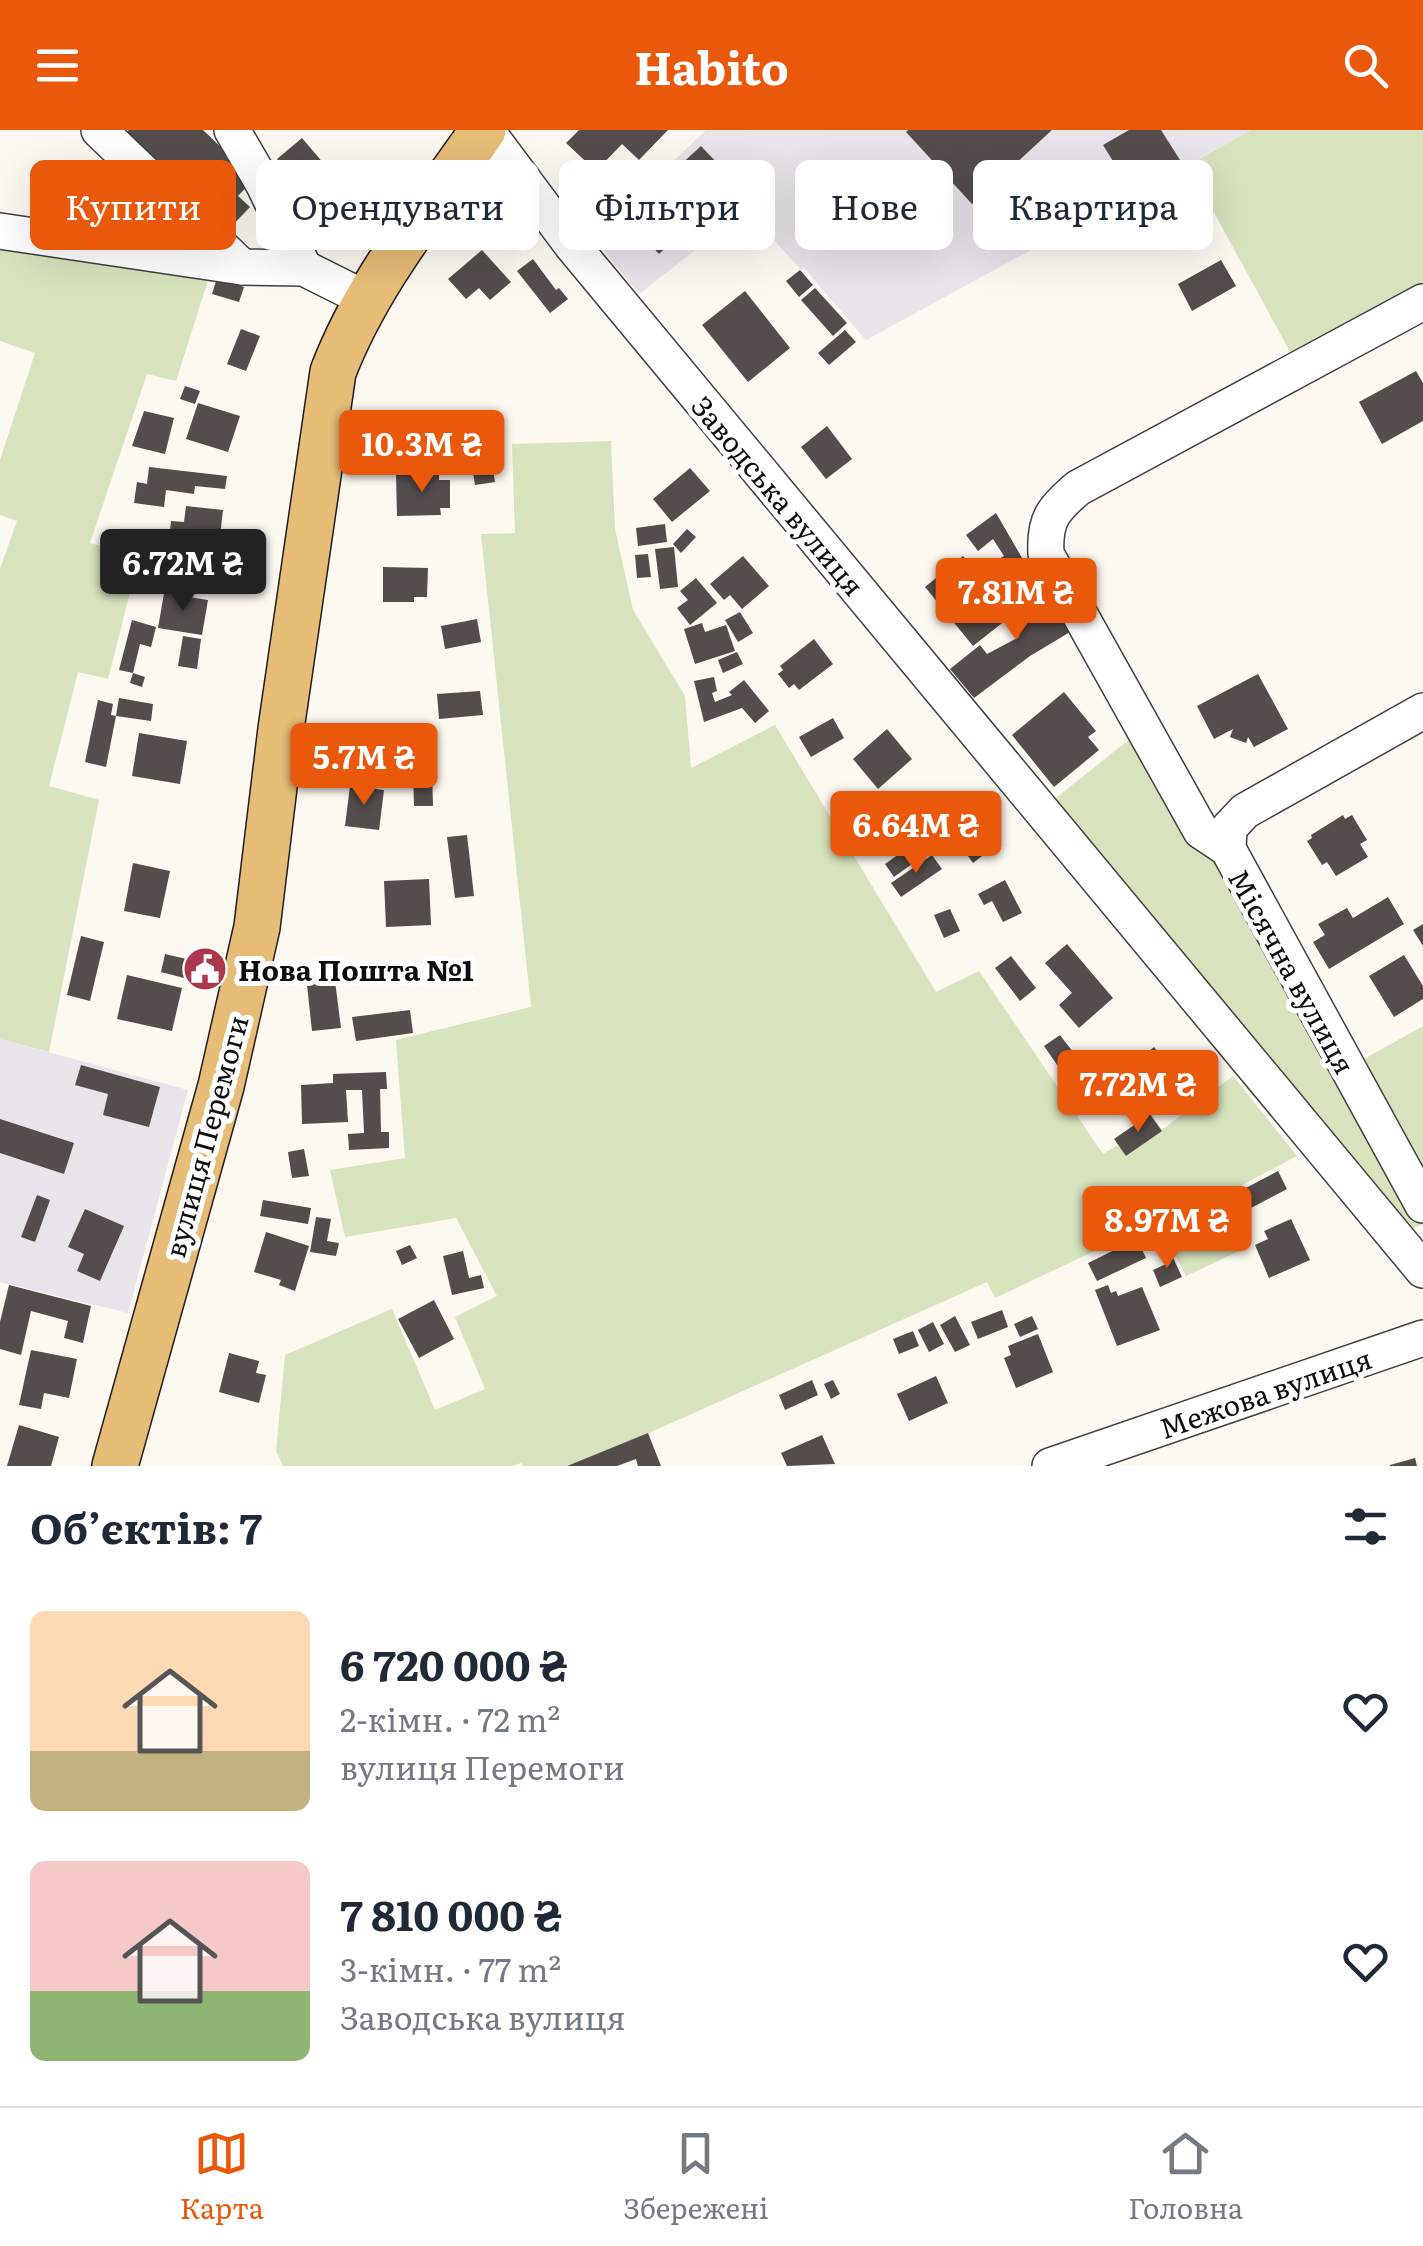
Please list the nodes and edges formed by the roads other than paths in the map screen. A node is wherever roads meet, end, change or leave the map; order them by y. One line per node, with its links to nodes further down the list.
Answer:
1 (99, 130): 5 (street)
2 (232, 130): 6 (street)
3 (484, 130): 7 (main road, вулиця Перемоги); 12 (street, Заводська вулиця)
4 (0, 231): 5 (street)
5 (242, 267): 6 (street)
6 (304, 268): 7 (street)
7 (366, 299): 14 (main road, вулиця Перемоги)
8 (1423, 302): 10 (street)
9 (1423, 711): 10 (street, Місячна вулиця)
10 (1228, 849): 11 (street, Місячна вулиця)
11 (1423, 1205)
12 (1423, 1270)
13 (1423, 1338): 15 (street, Межова вулиця)
14 (115, 1466)
15 (1050, 1466)

